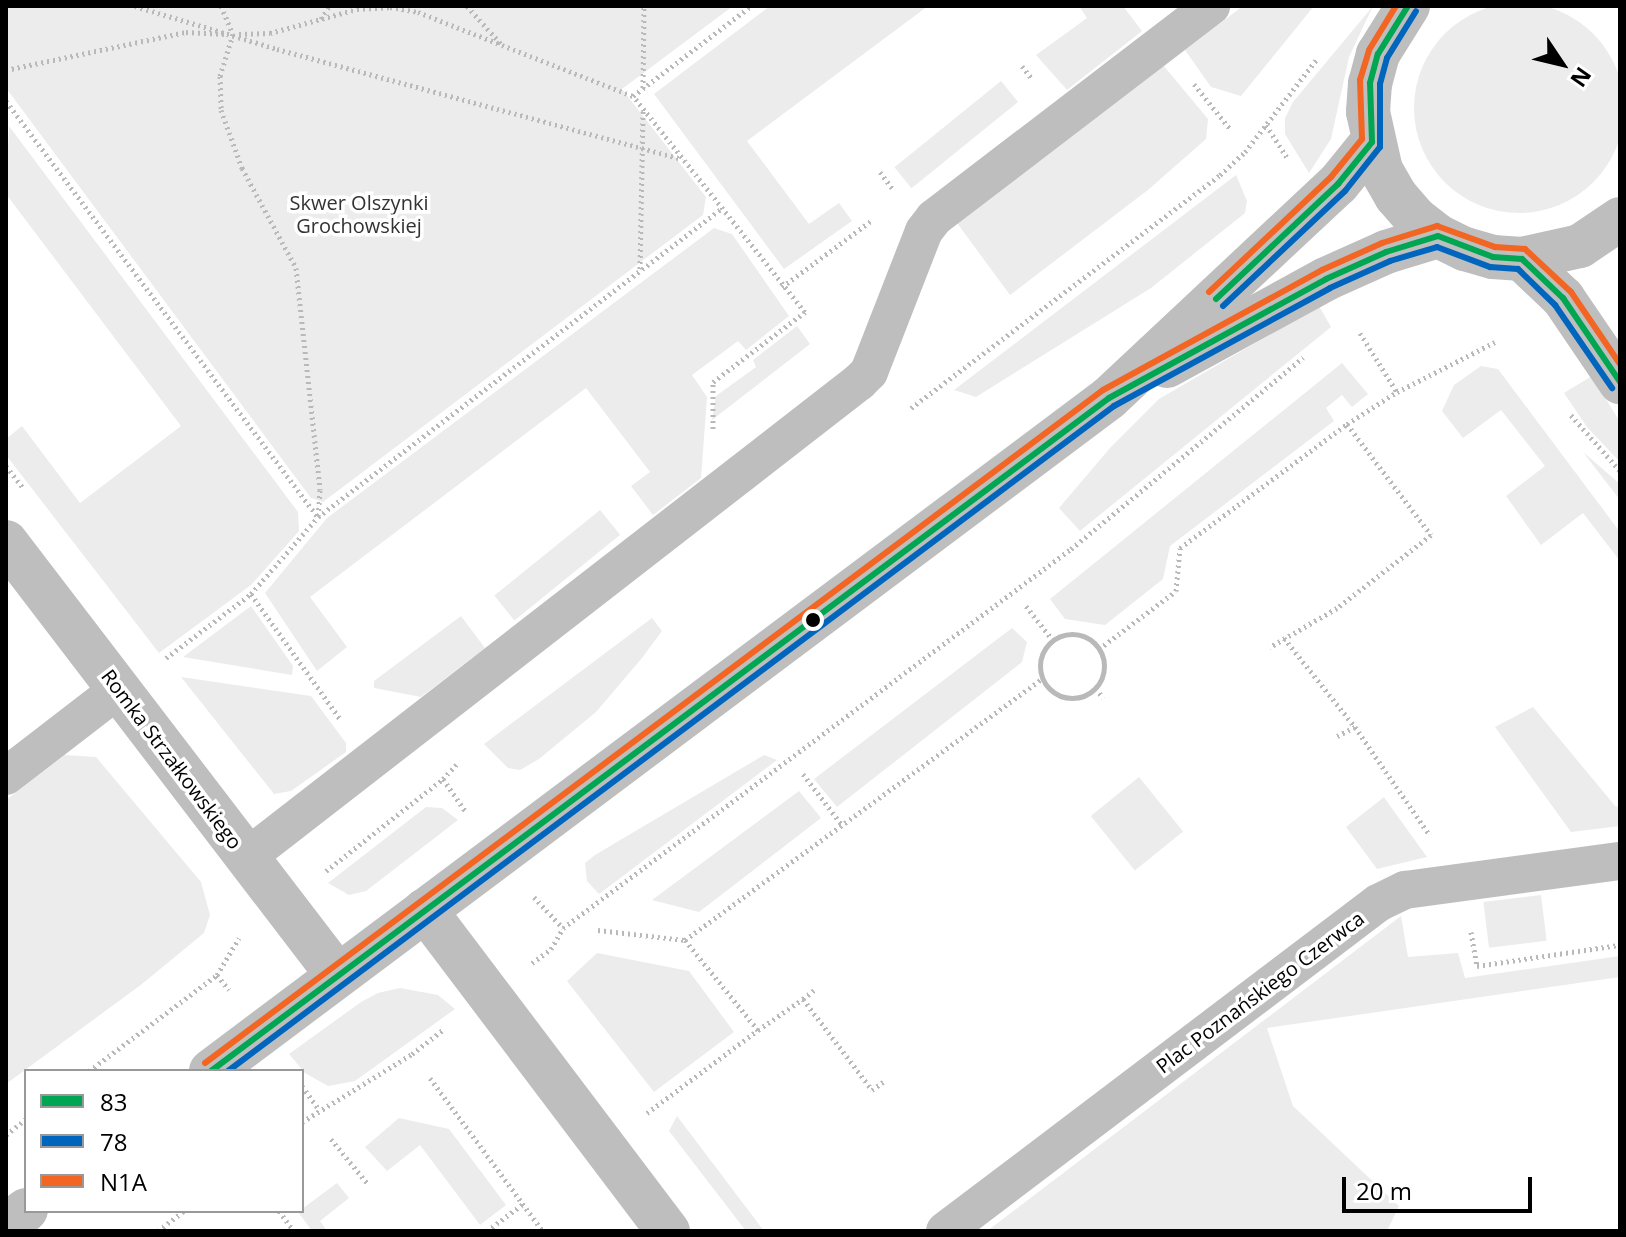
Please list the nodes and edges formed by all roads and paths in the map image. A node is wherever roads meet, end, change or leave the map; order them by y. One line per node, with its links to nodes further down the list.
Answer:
1 (135, 6): 10 (path)
2 (221, 6): 10 (path)
3 (329, 6): 9 (path)
4 (467, 6): 11 (path)
5 (644, 6): 13 (path)
6 (751, 6): 13 (path)
7 (1211, 6): 32 (lane)
8 (1408, 6): 17 (street)
9 (321, 19): 10 (path); 11 (path)
10 (233, 34): 12 (path); 18 (path); 33 (path)
11 (502, 45): 14 (path)
12 (6, 70)
13 (643, 89): 14 (path)
14 (633, 96): 16 (path)
15 (6, 101): 33 (path)
16 (643, 109): 18 (path); 19 (path)
17 (1372, 142): 22 (street); 30 (street)
18 (642, 149): 19 (path); 24 (path)
19 (683, 159): 20 (path)
20 (721, 209): 24 (path); 32 (path)
21 (1620, 219): 23 (street)
22 (1438, 236): 23 (street); 30 (street)
23 (1522, 259): 28 (street)
24 (640, 270): 33 (path)
25 (1360, 333): 29 (path)
26 (1495, 342): 29 (path)
27 (1314, 349): 56 (path)
28 (1620, 382)
29 (1397, 392): 31 (path)
30 (1109, 398): 55 (street)
31 (1347, 424): 37 (path); 40 (path)
32 (712, 499): 46 (lane)
33 (318, 517): 35 (path)
34 (6, 542): 43 (street, Romka Strzałkowskiego)
35 (251, 594): 43 (path); 46 (path)
36 (1026, 606): 38 (path)
37 (1284, 638): 39 (path); 45 (path)
38 (1052, 639): 40 (path); 41 (path)
39 (1270, 647)
40 (1099, 649): 42 (path)
41 (1042, 679): 42 (path); 51 (path)
42 (1096, 688): 44 (path)
43 (119, 689): 48 (lane); 52 (street, Romka Strzałkowskiego)
44 (1103, 698)
45 (1337, 736)
46 (371, 761): 52 (lane)
47 (803, 774): 51 (path)
48 (6, 776)
49 (443, 779): 50 (path)
50 (469, 816)
51 (842, 825): 58 (path)
52 (247, 857): 61 (street, Romka Strzałkowskiego)
53 (1620, 861): 88 (lane, Plac Poznańskiego Czerwca)
54 (532, 895): 56 (path)
55 (425, 910): 61 (street); 87 (street)
56 (563, 928): 59 (path)
57 (598, 930): 58 (path)
58 (685, 940): 65 (path)
59 (528, 966)
60 (217, 975): 66 (path)
61 (338, 976): 67 (street)
62 (814, 990): 63 (path)
63 (803, 999): 65 (path); 69 (path)
64 (449, 1025): 71 (path)
65 (758, 1030): 72 (path)
66 (92, 1069)
67 (214, 1069)
68 (430, 1078): 78 (path)
69 (883, 1082)
70 (304, 1089): 71 (path)
71 (319, 1109): 73 (path)
72 (639, 1118)
73 (304, 1120)
74 (24, 1121): 75 (path)
75 (6, 1135)
76 (331, 1139): 77 (path)
77 (368, 1184)
78 (523, 1204): 85 (path); 86 (path)
79 (24, 1212): 82 (street)
80 (181, 1213): 83 (path)
81 (280, 1213): 84 (path)
82 (6, 1225)
83 (158, 1231)
84 (294, 1231)
85 (487, 1231)
86 (543, 1231)
87 (668, 1231)
88 (945, 1231)

